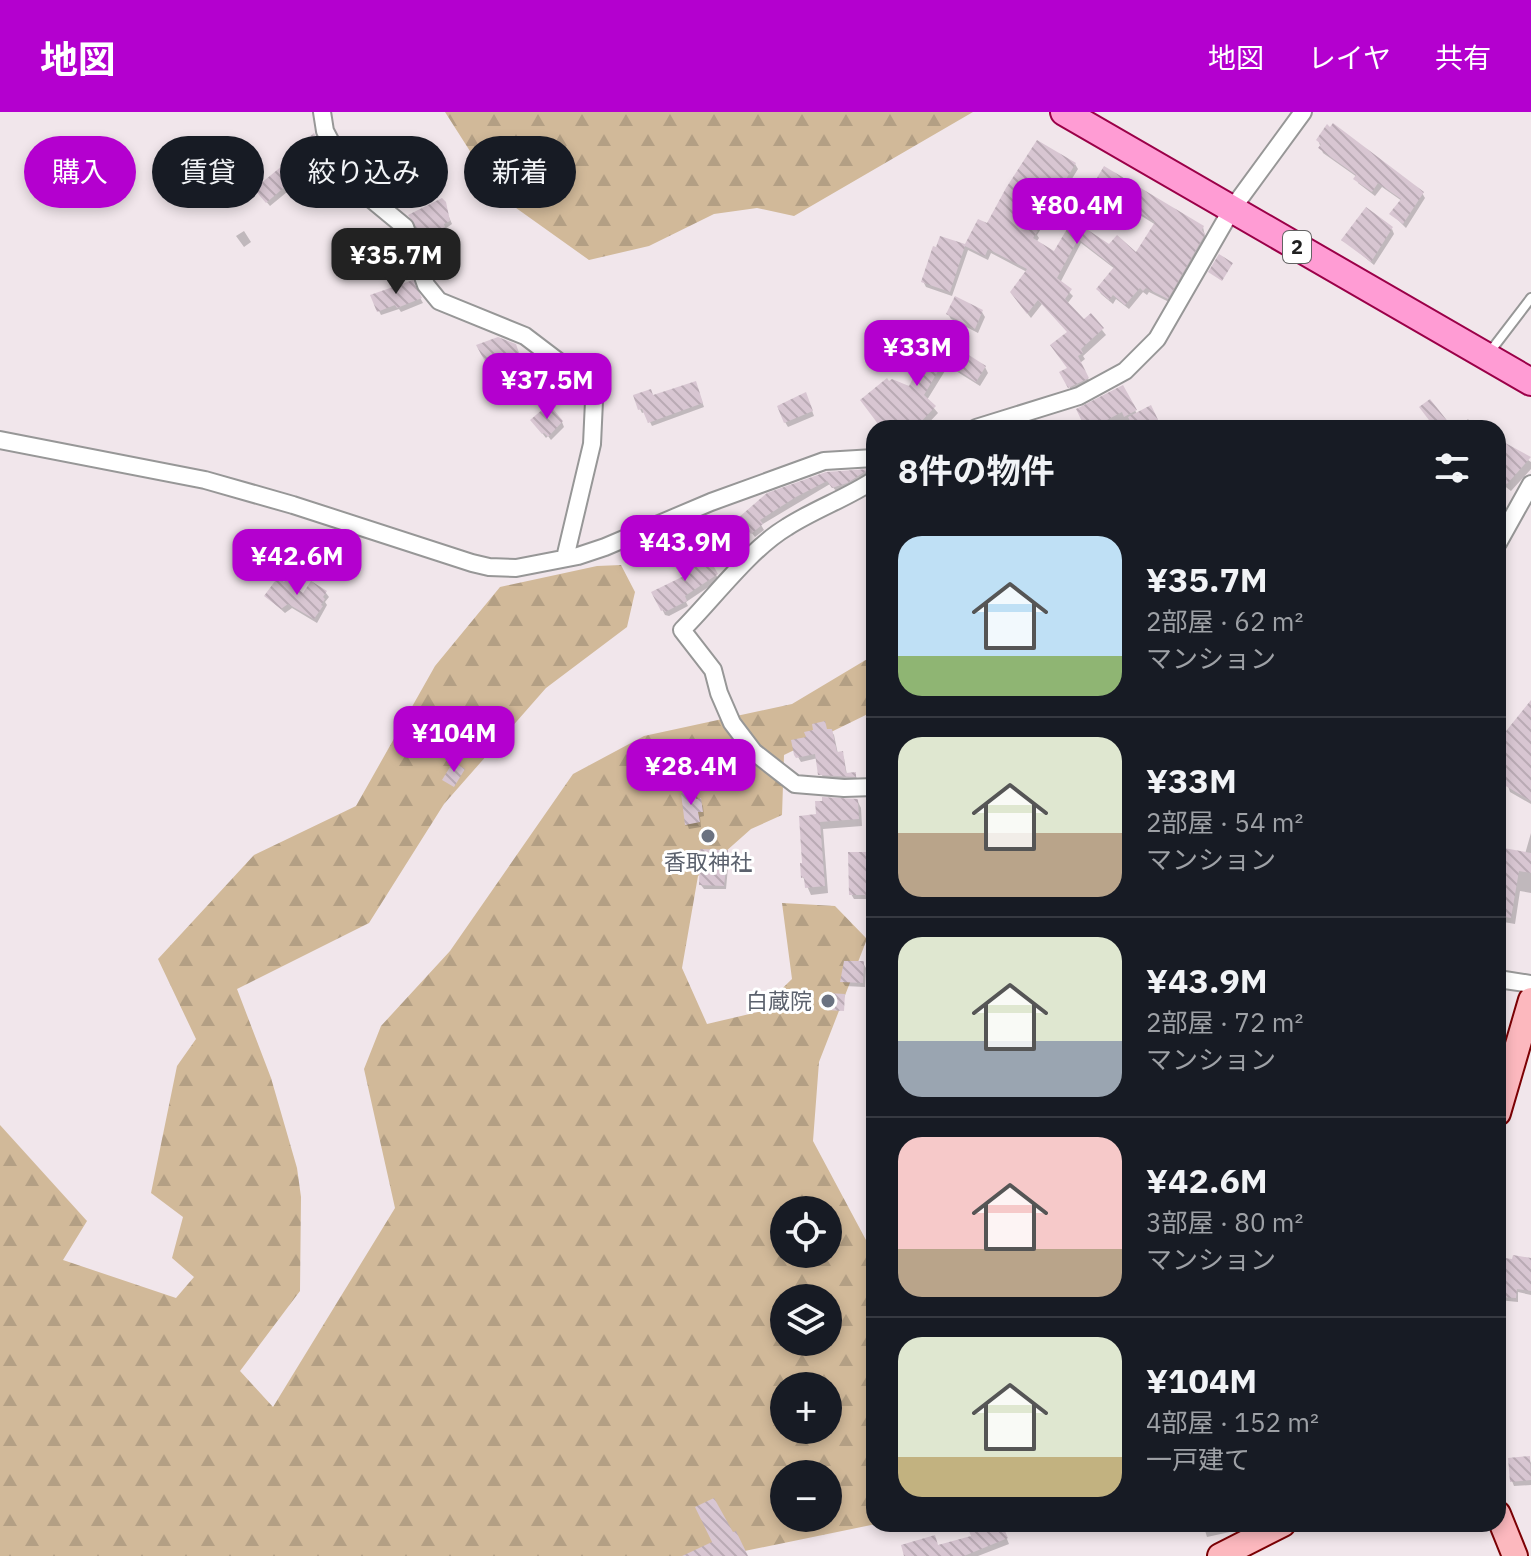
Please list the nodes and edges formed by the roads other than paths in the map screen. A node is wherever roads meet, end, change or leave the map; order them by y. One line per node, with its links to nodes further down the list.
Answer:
1 (322, 112): 14 (street)
2 (1064, 112): 4 (main road, 2)
3 (1303, 112): 4 (street)
4 (1232, 209): 6 (main road, 2); 8 (street)
5 (1531, 298): 6 (lane)
6 (1486, 357): 7 (main road, 2)
7 (1531, 382)
8 (1002, 420)
9 (0, 440): 14 (street)
10 (866, 458): 14 (street)
11 (866, 484): 15 (street)
12 (1531, 484): 13 (street)
13 (1506, 529)
14 (565, 558)
15 (866, 787)
16 (1506, 980): 17 (street)
17 (1531, 984)
18 (1529, 1015): 19 (main road)
19 (1506, 1088)
20 (1267, 1532): 22 (main road)
21 (1505, 1532): 23 (main road)
22 (1220, 1556)
23 (1515, 1556)

